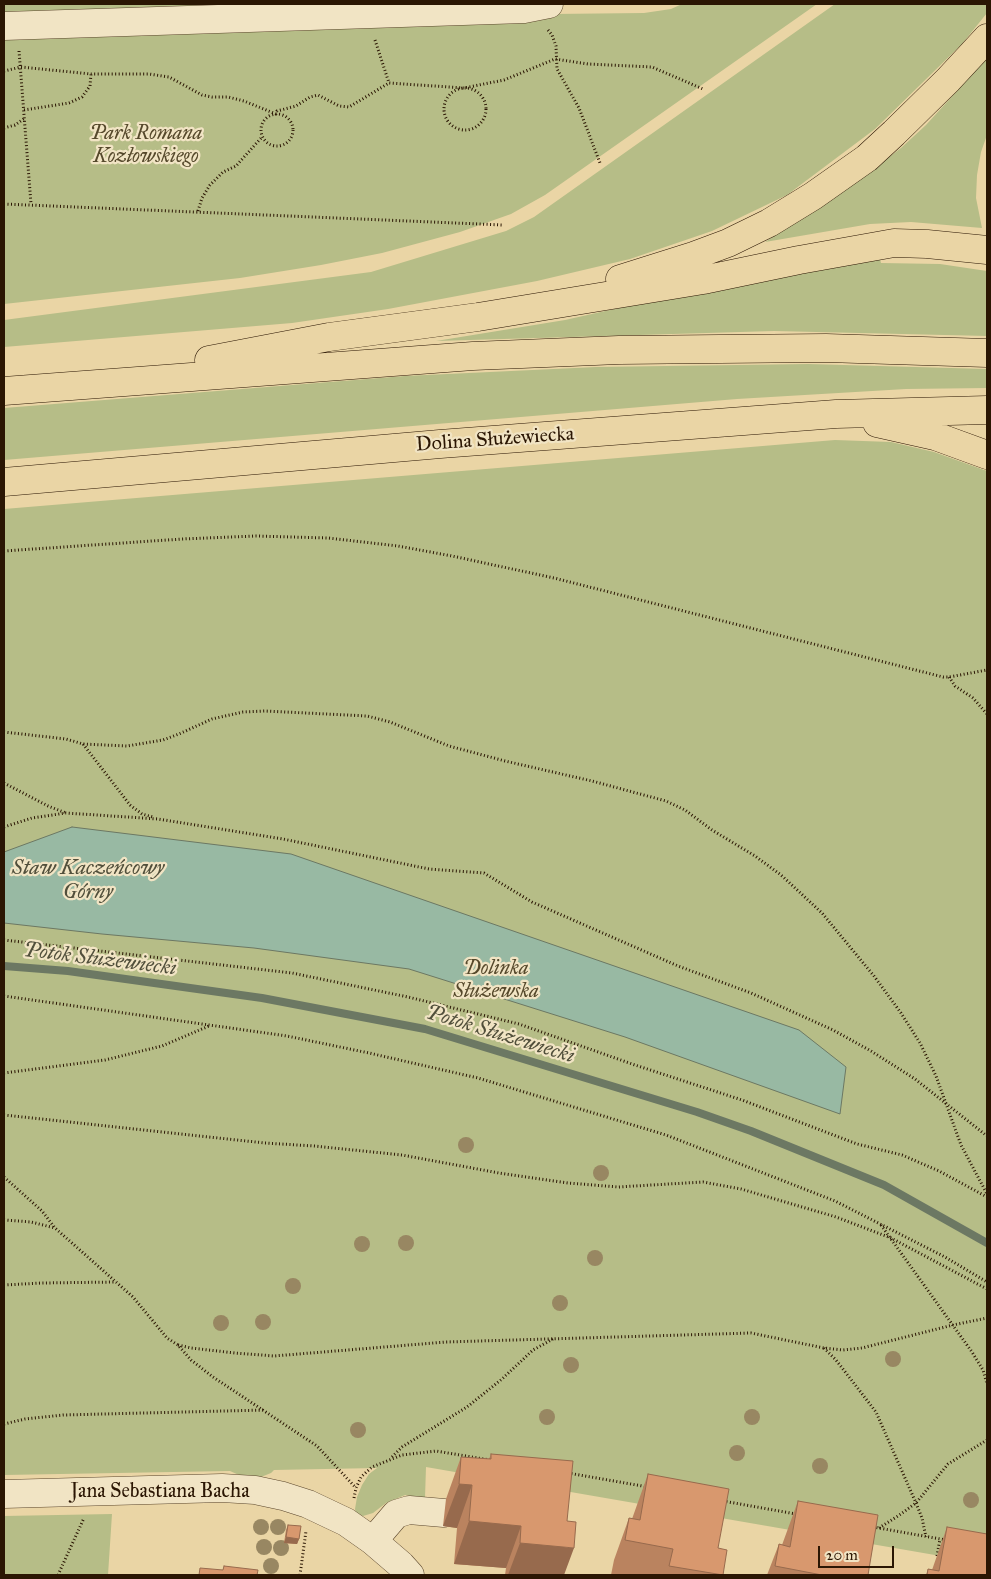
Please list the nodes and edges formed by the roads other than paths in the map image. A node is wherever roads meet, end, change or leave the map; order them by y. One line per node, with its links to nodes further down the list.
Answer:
1 (549, 4): 2 (street)
2 (11, 26)
3 (987, 38): 5 (main road)
4 (987, 250): 5 (main road)
5 (523, 310): 7 (main road)
6 (987, 353): 7 (main road)
7 (75, 385): 8 (main road)
8 (4, 391)
9 (987, 410): 10 (main road, Dolina Służewiecka)
10 (836, 414): 11 (main road); 12 (main road, Dolina Służewiecka)
11 (987, 455)
12 (4, 482)
13 (4, 1494): 15 (street, Jana Sebastiana Bacha)
14 (444, 1513): 15 (street)
15 (373, 1541): 16 (street, Jana Sebastiana Bacha)
16 (410, 1575)

